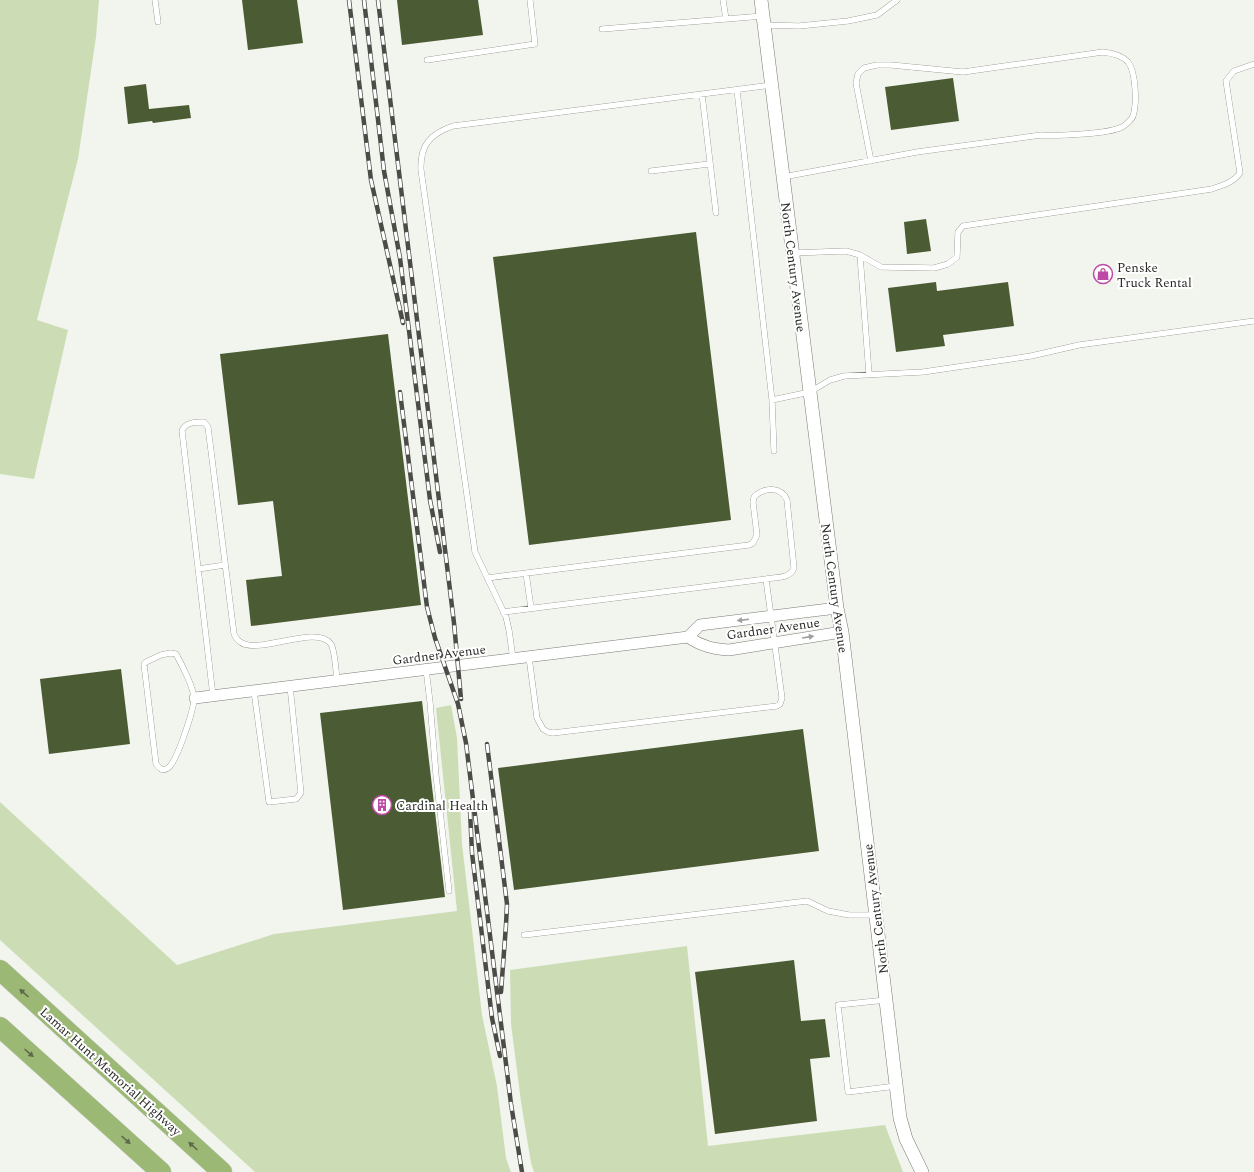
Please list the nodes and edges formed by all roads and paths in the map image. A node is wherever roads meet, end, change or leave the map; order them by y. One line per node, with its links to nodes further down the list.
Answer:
1 (155, 0): 8 (lane)
2 (530, 0): 10 (lane)
3 (723, 0): 6 (lane)
4 (760, 0): 7 (street, North Century Avenue)
5 (898, 0): 7 (lane)
6 (726, 19): 7 (lane); 9 (lane)
7 (763, 21): 12 (street, North Century Avenue)
8 (158, 22)
9 (602, 29)
10 (427, 60)
11 (1254, 64): 21 (lane)
12 (771, 85): 13 (lane); 18 (street, North Century Avenue)
13 (737, 90): 14 (lane); 25 (lane)
14 (702, 94): 16 (lane); 30 (lane)
15 (871, 161): 15 (lane); 18 (lane)
16 (709, 164): 17 (lane); 19 (lane)
17 (651, 171)
18 (783, 177): 20 (street, North Century Avenue)
19 (716, 212)
20 (792, 253): 21 (lane); 24 (street, North Century Avenue)
21 (860, 255): 23 (lane)
22 (1254, 321): 23 (lane)
23 (869, 374): 24 (lane)
24 (810, 392): 25 (lane); 33 (street, North Century Avenue)
25 (772, 400): 26 (lane)
26 (774, 451)
27 (225, 565): 28 (lane); 28 (lane); 42 (lane)
28 (198, 569): 45 (lane)
29 (526, 573): 30 (lane); 31 (lane); 32 (lane)
30 (487, 578): 34 (lane)
31 (766, 579): 32 (lane); 35 (lane)
32 (531, 608): 34 (lane)
33 (837, 608): 35 (street, Gardner Avenue); 36 (street, North Century Avenue)
34 (503, 612): 40 (lane)
35 (771, 616): 37 (street, Gardner Avenue, one-way to 37); 38 (lane)
36 (842, 632): 38 (street, Gardner Avenue, one-way to 36); 48 (street, North Century Avenue)
37 (688, 637): 38 (street, Gardner Avenue); 39 (street, Gardner Avenue)
38 (774, 643): 39 (lane)
39 (529, 657): 40 (street, Gardner Avenue)
40 (513, 659): 41 (street, Gardner Avenue)
41 (426, 669): 42 (street, Gardner Avenue); 47 (lane)
42 (337, 680): 43 (street, Gardner Avenue)
43 (290, 686): 44 (street, Gardner Avenue); 44 (lane)
44 (254, 691): 45 (street, Gardner Avenue)
45 (214, 696): 46 (street, Gardner Avenue)
46 (194, 698): 46 (lane)
47 (449, 891)
48 (876, 915): 49 (lane); 51 (street, North Century Avenue)
49 (524, 935)
50 (0, 970): 55 (highway, Lamar Hunt Memorial Highway, one-way to 50)
51 (886, 1000): 53 (street, North Century Avenue); 53 (lane)
52 (0, 1027): 54 (highway, one-way to 54)
53 (896, 1086): 56 (street, North Century Avenue)
54 (161, 1172)
55 (222, 1172)
56 (922, 1172)

